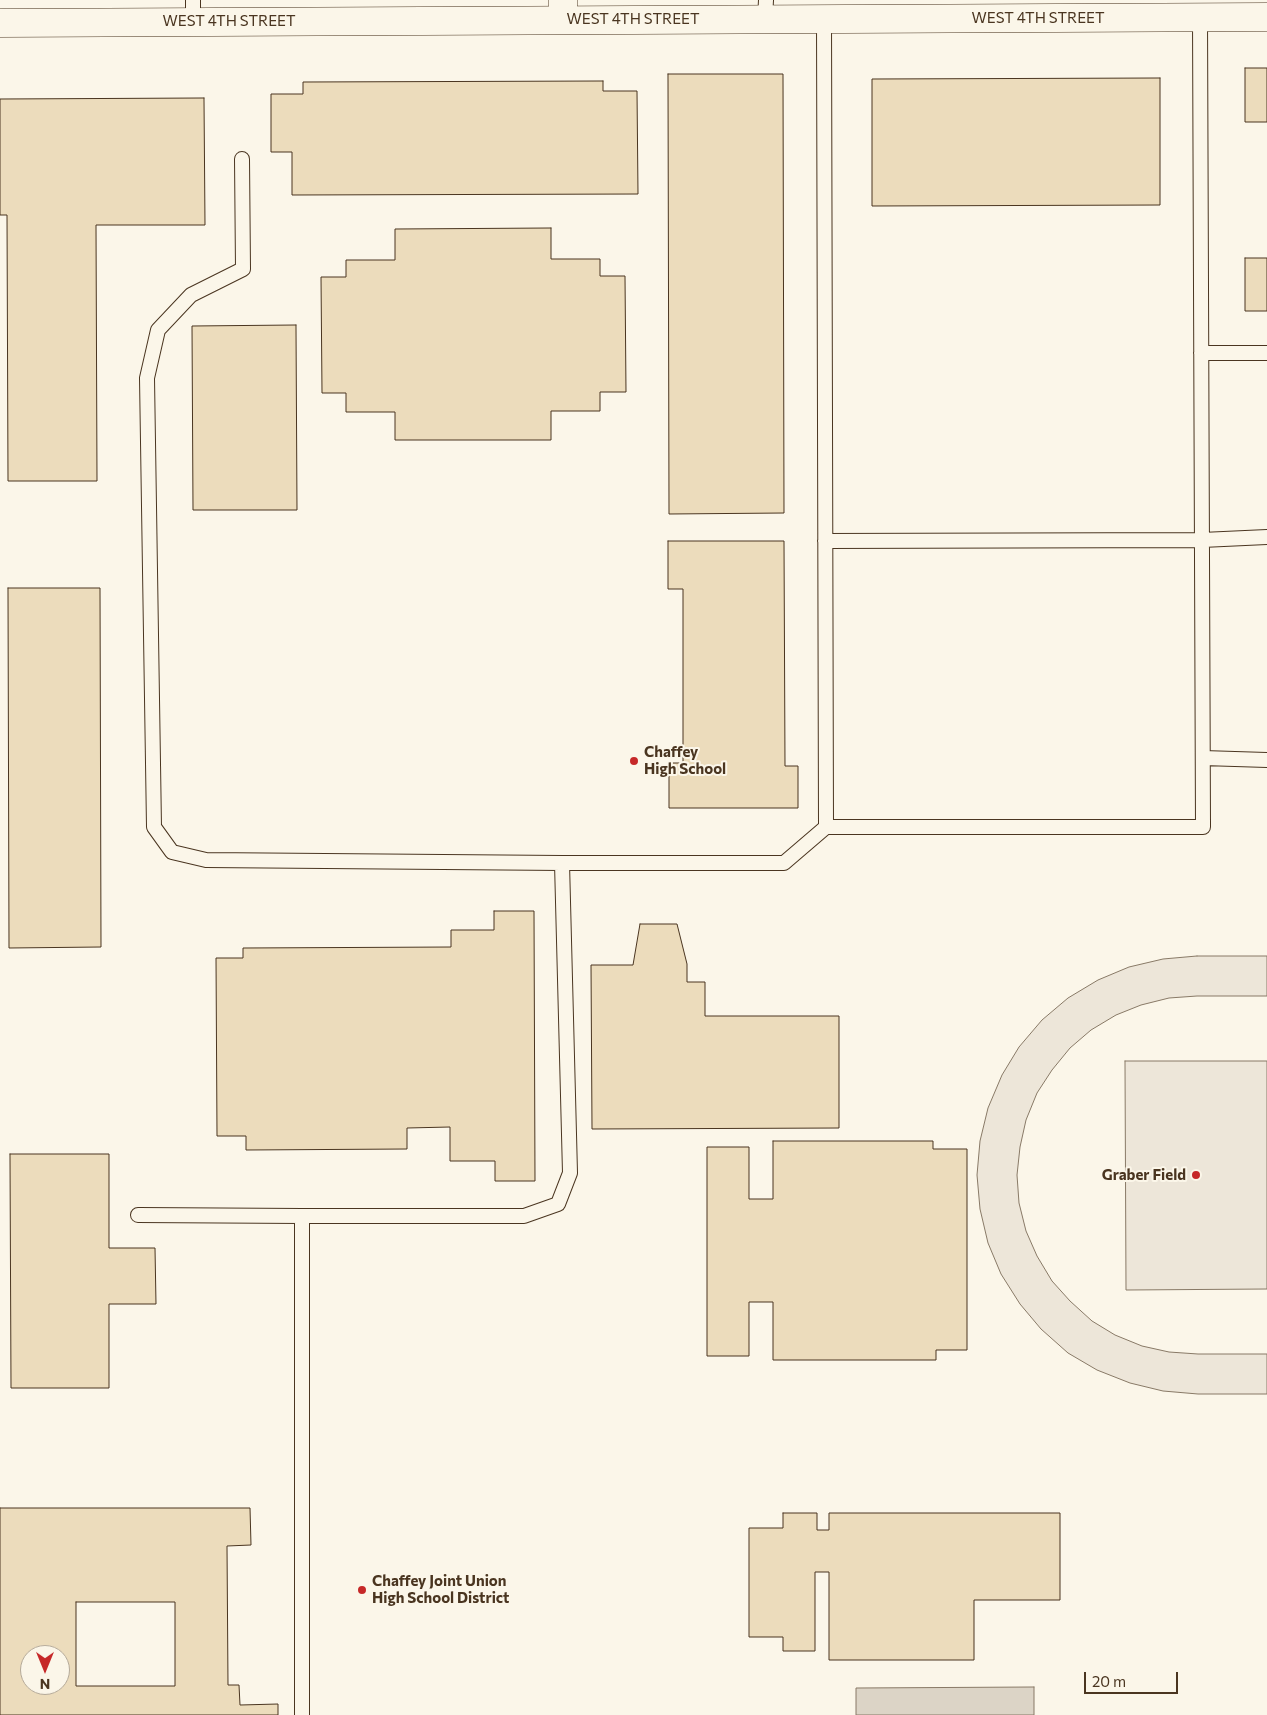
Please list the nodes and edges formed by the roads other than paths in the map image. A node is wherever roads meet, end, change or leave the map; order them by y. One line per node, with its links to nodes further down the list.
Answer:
1 (766, 9): 2 (main road, WEST 4TH STREET); 6 (main road, WEST 4TH STREET)
2 (564, 10): 3 (main road, WEST 4TH STREET)
3 (193, 11): 7 (main road, WEST 4TH STREET)
4 (1267, 17): 5 (main road, WEST 4TH STREET)
5 (1200, 18): 6 (main road, WEST 4TH STREET); 9 (lane)
6 (824, 19): 13 (lane)
7 (0, 22)
8 (242, 159): 17 (lane)
9 (1201, 353): 10 (lane); 12 (lane)
10 (1267, 353)
11 (1267, 537): 12 (lane)
12 (1202, 540): 13 (lane); 14 (lane)
13 (826, 541): 16 (lane)
14 (1203, 758): 15 (lane); 16 (lane)
15 (1267, 760)
16 (826, 827): 17 (lane)
17 (562, 863): 19 (lane)
18 (138, 1215): 19 (lane)
19 (302, 1216): 20 (lane)
20 (302, 1715)

